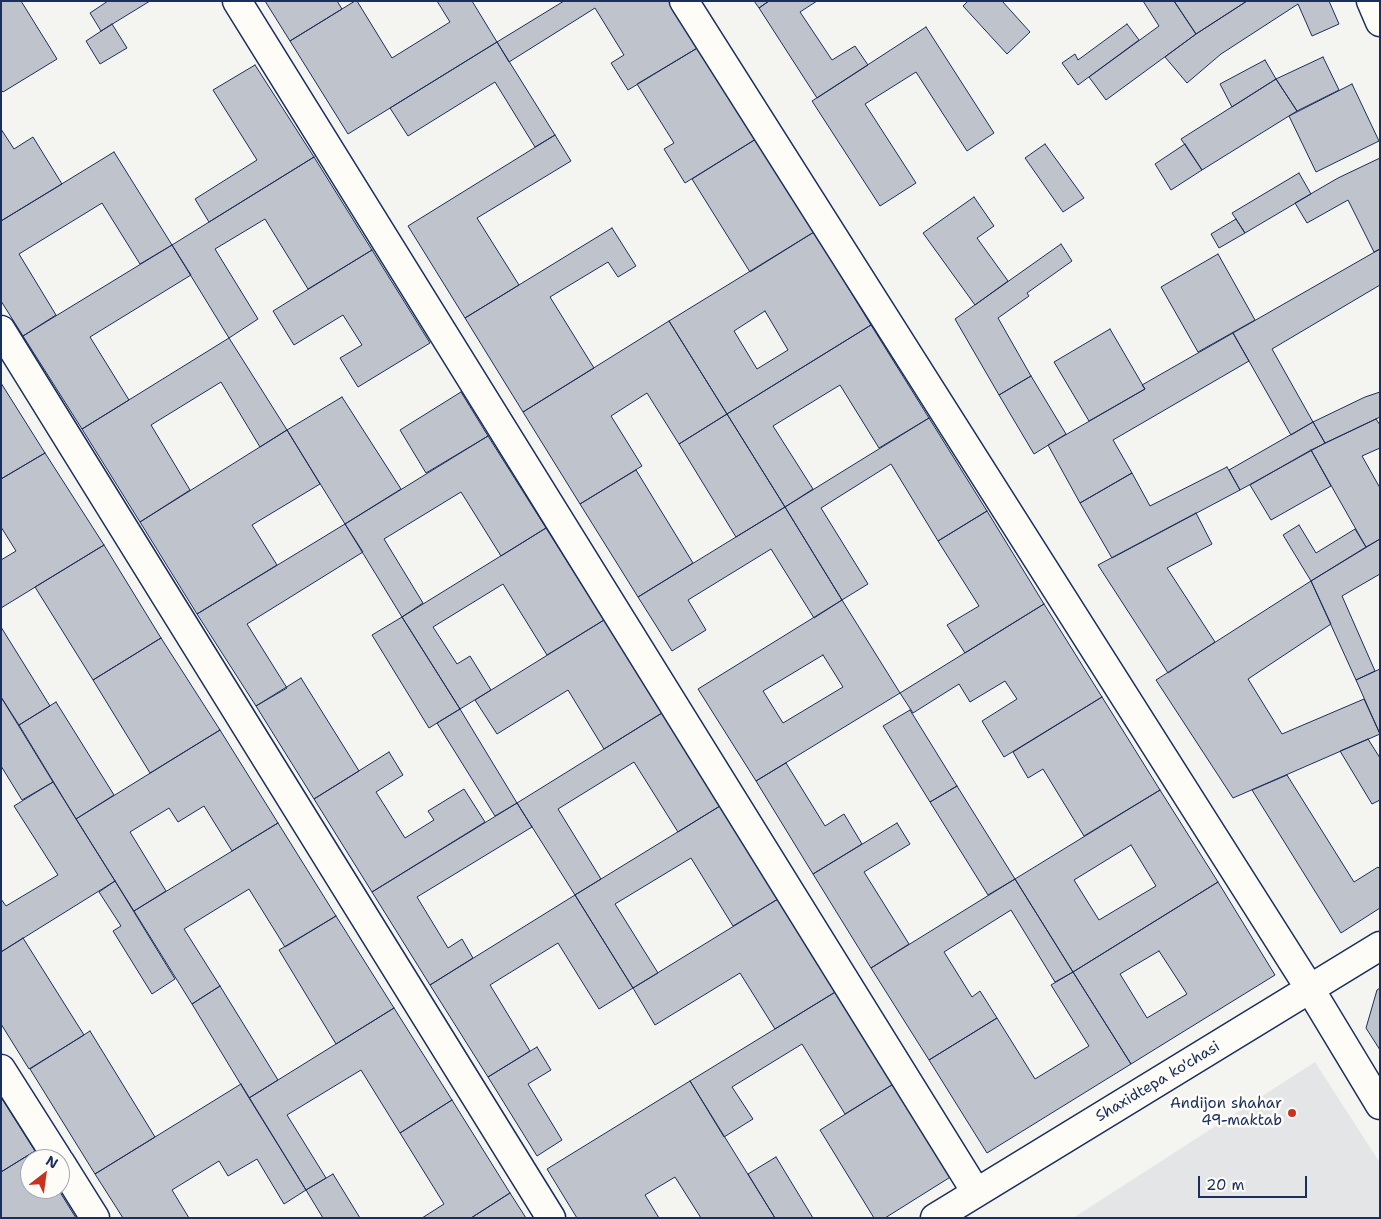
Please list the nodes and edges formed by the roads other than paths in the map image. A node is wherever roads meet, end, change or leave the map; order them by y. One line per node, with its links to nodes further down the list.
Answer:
1 (237, 1): 12 (street)
2 (684, 1): 7 (street)
3 (1371, 1): 4 (street)
4 (1380, 22)
5 (1, 330): 14 (street)
6 (1380, 946): 7 (street, Shaxidtepa ko'chasi)
7 (1310, 990): 9 (street); 12 (street, Shaxidtepa ko'chasi)
8 (1, 1069): 10 (street)
9 (1380, 1105)
10 (51, 1149)
11 (70, 1178): 13 (street)
12 (976, 1192): 15 (street, Shaxidtepa ko'chasi)
13 (95, 1218)
14 (552, 1218)
15 (935, 1218)

